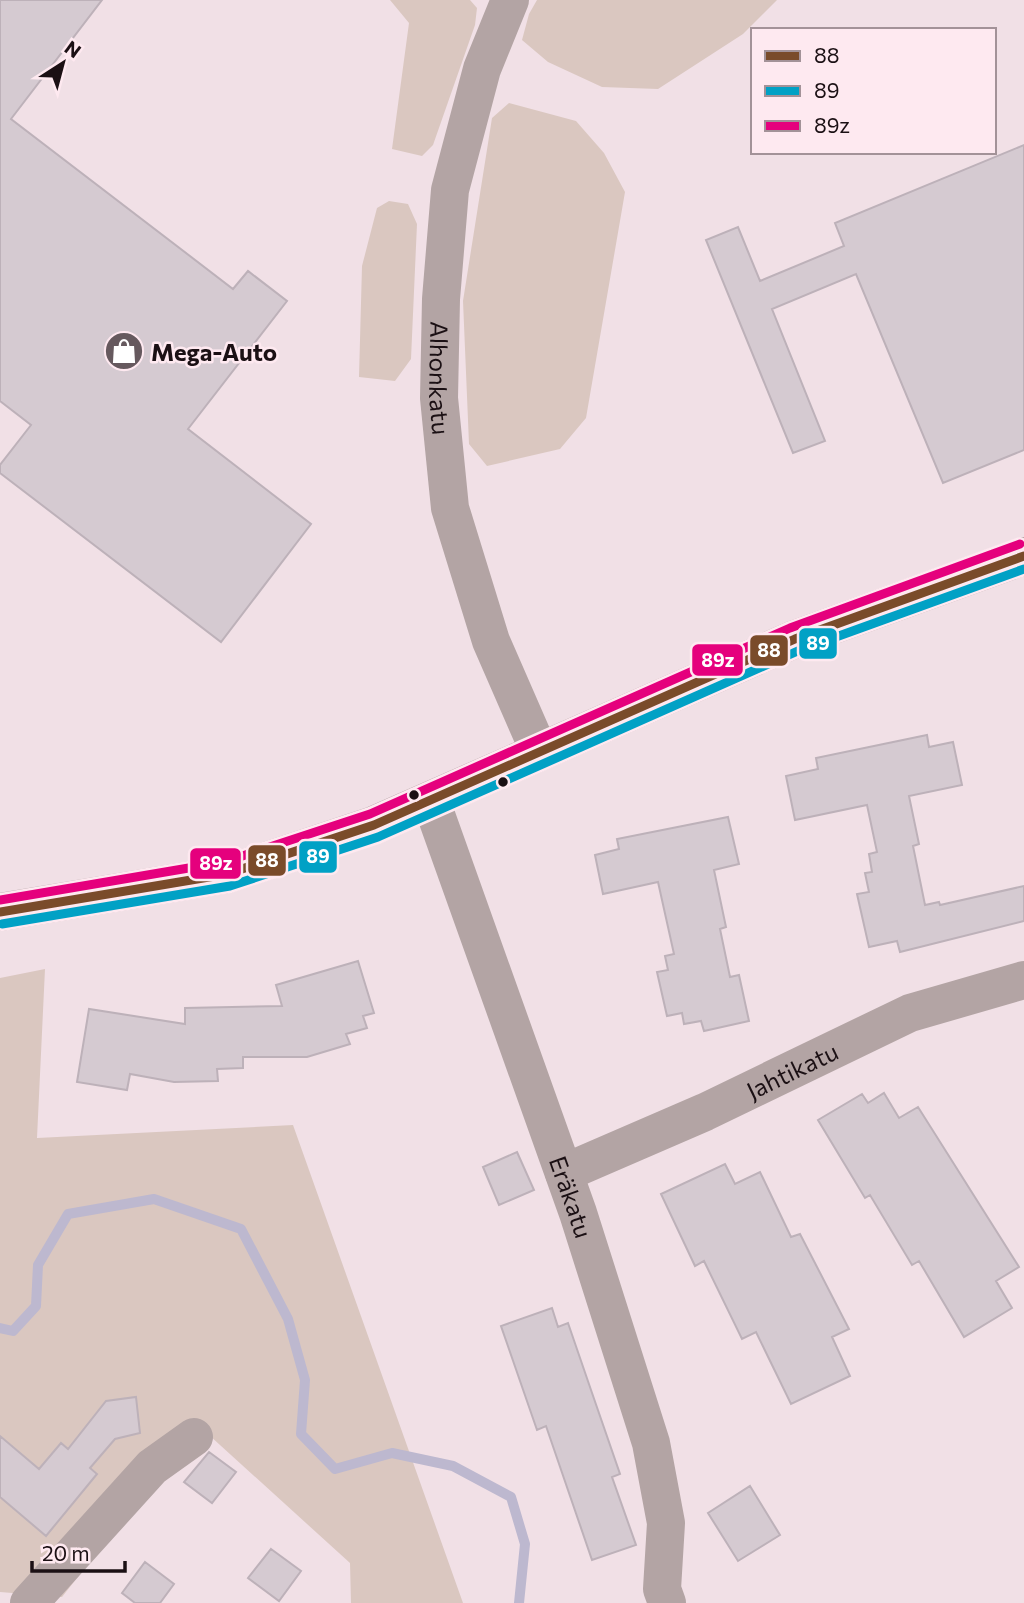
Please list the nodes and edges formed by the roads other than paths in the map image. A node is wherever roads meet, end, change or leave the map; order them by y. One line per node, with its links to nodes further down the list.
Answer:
1 (510, 0): 3 (street, Alhonkatu)
2 (1024, 556): 3 (street)
3 (539, 751): 4 (street)
4 (430, 801): 5 (street); 7 (street, Eräkatu)
5 (0, 912)
6 (1024, 980): 7 (street, Jahtikatu)
7 (564, 1172): 10 (street, Eräkatu)
8 (194, 1437): 9 (street)
9 (29, 1603)
10 (667, 1603)

